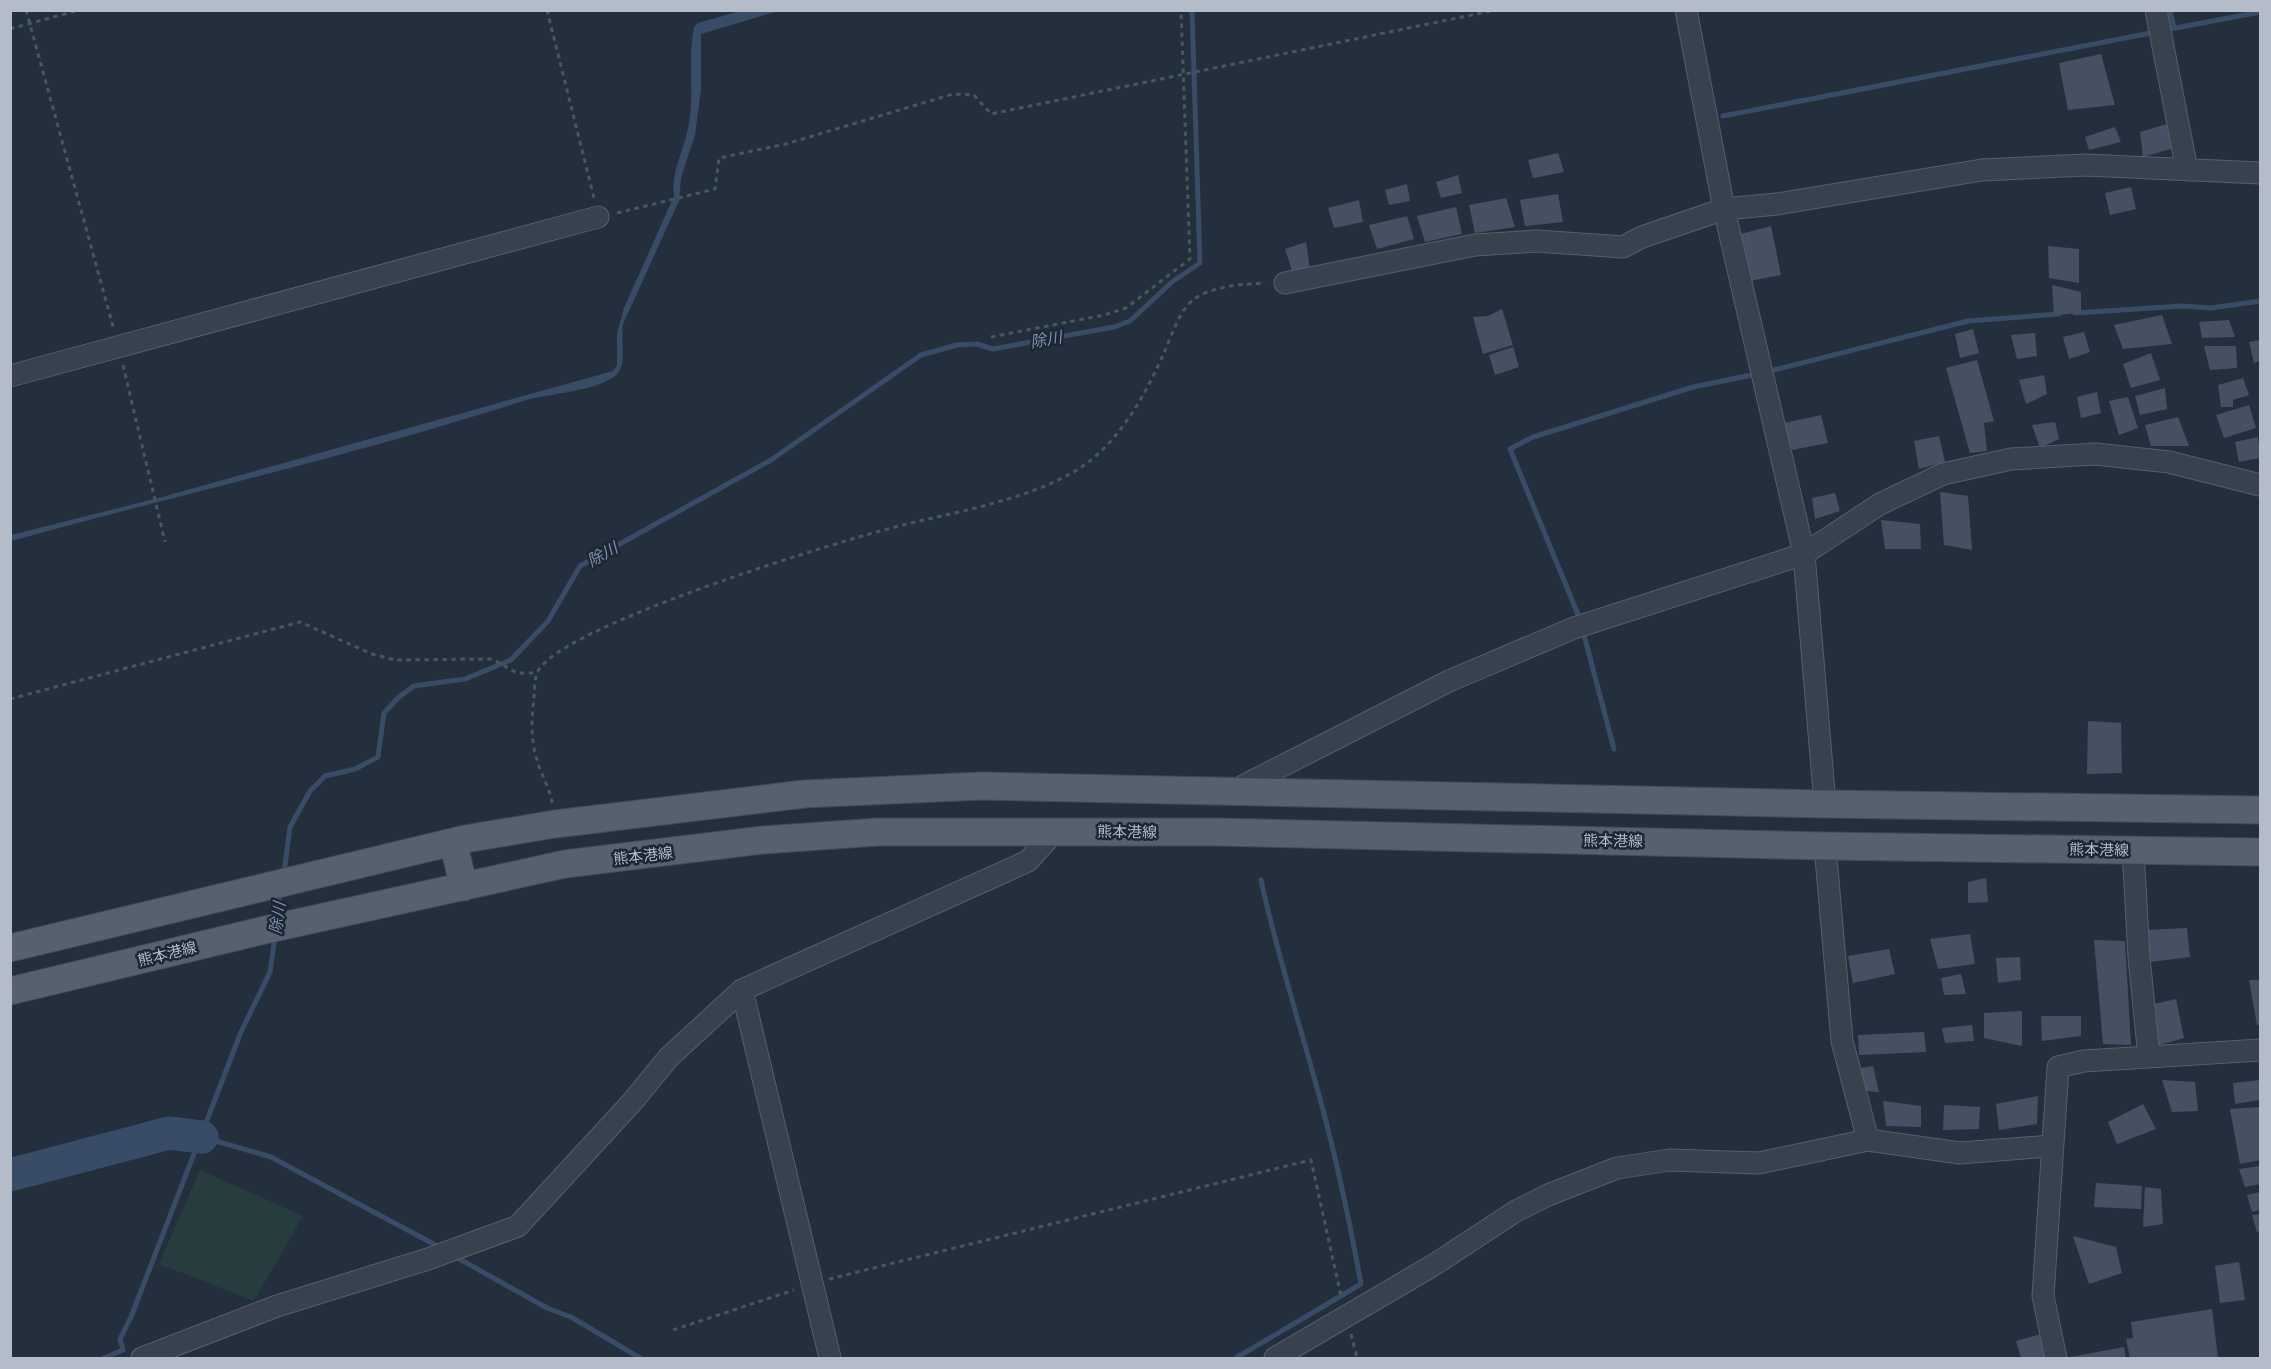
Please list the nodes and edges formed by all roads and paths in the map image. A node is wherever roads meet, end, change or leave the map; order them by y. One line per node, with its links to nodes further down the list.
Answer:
1 (26, 10): 8 (path)
2 (79, 10): 8 (path)
3 (547, 10): 14 (path)
4 (1181, 10): 10 (path)
5 (1496, 10): 10 (path)
6 (1686, 10): 13 (street)
7 (2156, 10): 11 (street)
8 (29, 24): 9 (path); 17 (path)
9 (10, 29)
10 (1183, 74): 14 (path); 16 (path)
11 (2187, 170): 12 (street); 13 (street)
12 (2260, 173)
13 (1724, 209): 15 (street); 21 (street)
14 (598, 217): 17 (street)
15 (1285, 283): 22 (path)
16 (991, 337)
17 (119, 347): 18 (street); 20 (path)
18 (10, 376)
19 (2260, 485): 21 (street)
20 (165, 542)
21 (1804, 554): 24 (street); 25 (street)
22 (537, 673): 23 (path); 27 (path)
23 (10, 699)
24 (1236, 790): 25 (main road); 27 (main road)
25 (1825, 804): 26 (main road)
26 (2260, 810)
27 (555, 824): 29 (main road)
28 (1056, 830): 30 (main road, 熊本港線); 33 (main road, 熊本港線); 35 (street)
29 (453, 842): 33 (main road); 34 (main road)
30 (1825, 846): 31 (main road, 熊本港線); 39 (street)
31 (2133, 850): 32 (main road, 熊本港線); 38 (street)
32 (2260, 852)
33 (464, 887): 36 (main road, 熊本港線)
34 (10, 948)
35 (742, 990): 41 (street); 44 (street)
36 (10, 992)
37 (2260, 1050): 38 (street)
38 (2149, 1057): 40 (street)
39 (1868, 1140): 40 (street); 42 (street)
40 (2051, 1146): 47 (street)
41 (813, 1283): 42 (path); 43 (path); 45 (street)
42 (1345, 1315): 46 (street)
43 (673, 1330)
44 (142, 1359)
45 (830, 1359)
46 (1275, 1359)
47 (2056, 1359)

